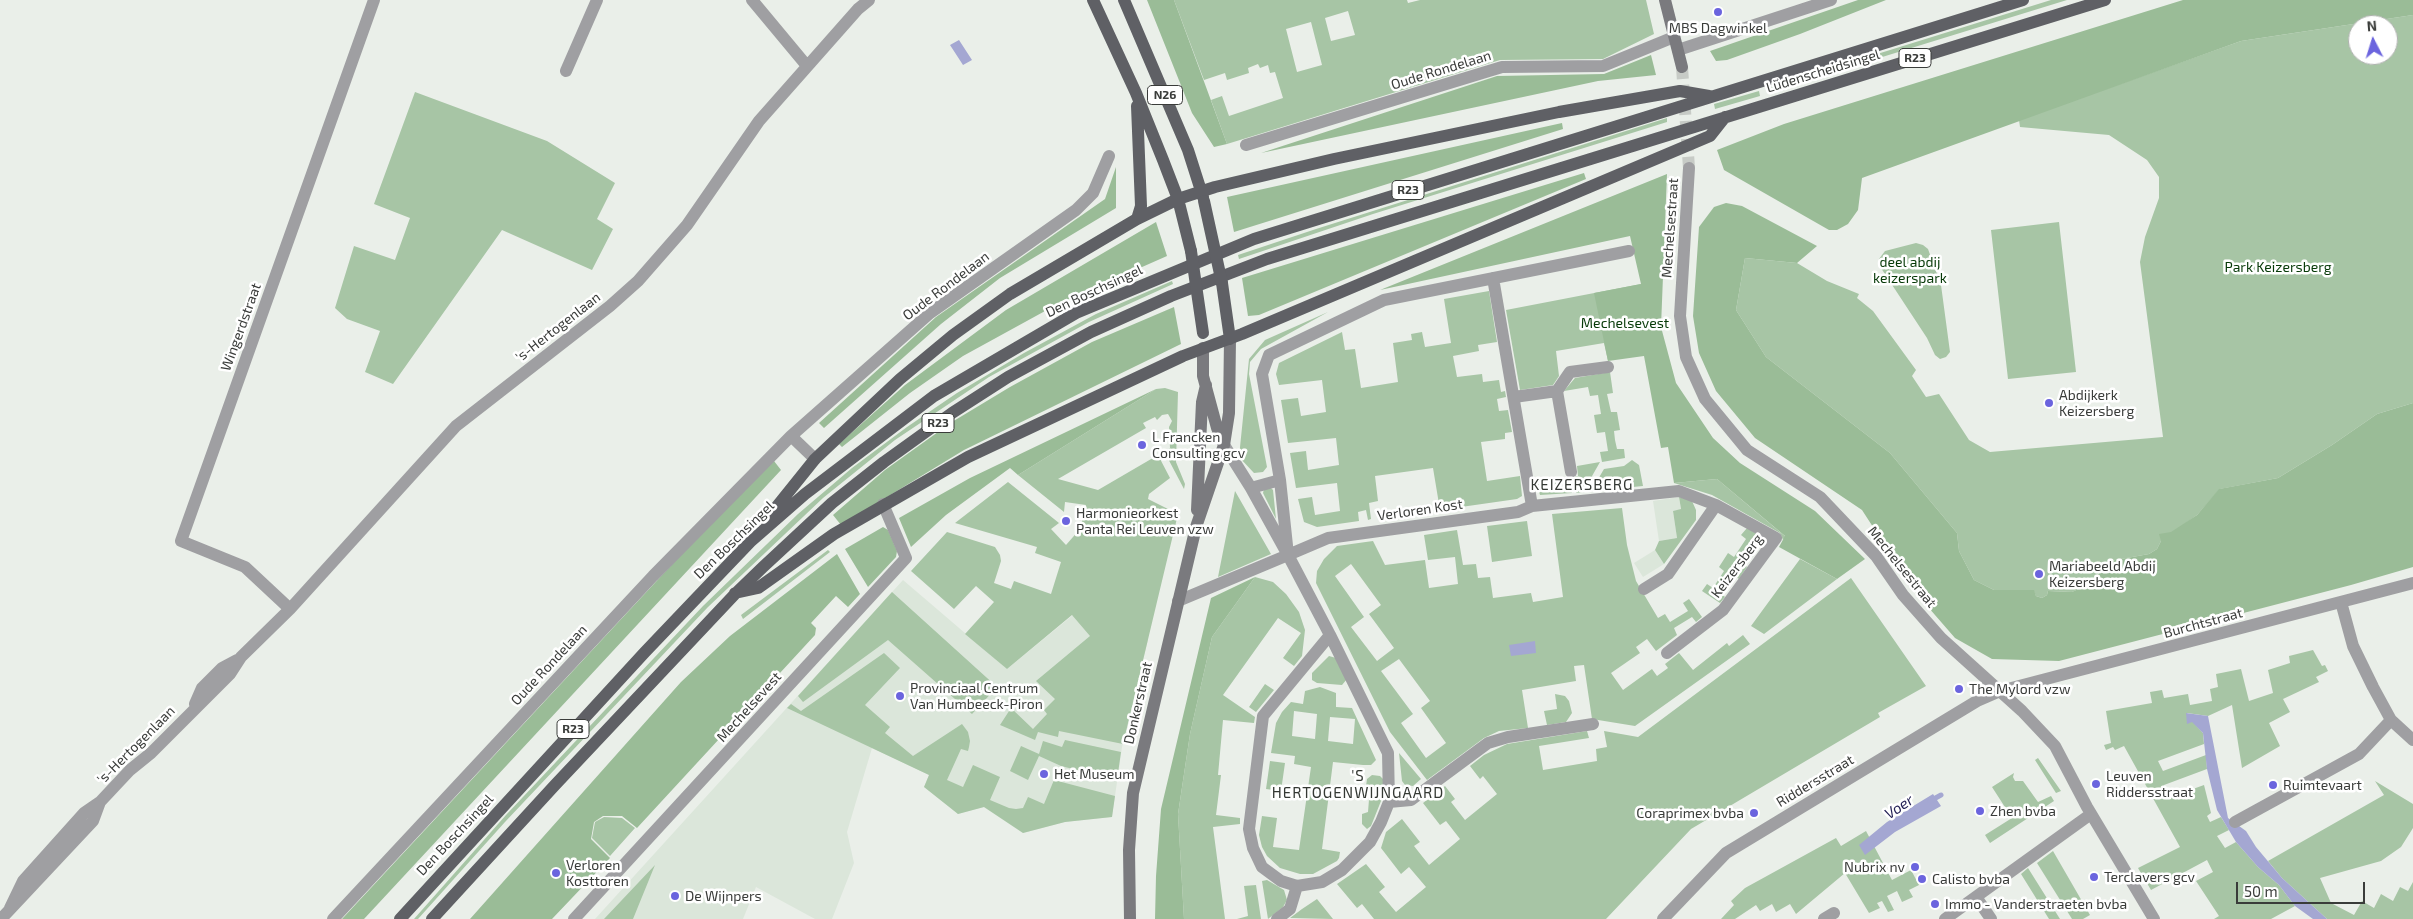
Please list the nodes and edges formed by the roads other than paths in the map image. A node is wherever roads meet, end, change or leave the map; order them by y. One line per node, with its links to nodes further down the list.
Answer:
1 (374, 0): 51 (street, Wingerdstraat)
2 (597, 0): 15 (street)
3 (752, 0): 13 (street)
4 (869, 0): 13 (street, 's-Hertogenlaan)
5 (1093, 0): 16 (main road, N26)
6 (1124, 0): 22 (main road, N26)
7 (1666, 0): 11 (street)
8 (1831, 0): 12 (street)
9 (2023, 0): 17 (main road, Lüdenscheidsingel / R23)
10 (2105, 0): 18 (main road, Lüdenscheidsingel / R23)
11 (1674, 37): 12 (street); 19 (street, Oude Rondelaan)
12 (1678, 50): 14 (street)
13 (807, 66): 51 (street, 's-Hertogenlaan)
14 (1682, 67)
15 (566, 71)
16 (1136, 93): 23 (main road, N26); 24 (main road)
17 (1711, 96): 22 (main road); 26 (main road, Lüdenscheidsingel / R23)
18 (1726, 117): 28 (main road); 48 (main road, Lüdenscheidsingel / R23)
19 (1246, 145)
20 (1110, 156): 34 (street, Oude Rondelaan)
21 (1689, 168): 54 (street, Mechelsestraat)
22 (1203, 196): 23 (main road); 28 (main road, N26, bridge)
23 (1179, 205): 24 (main road); 29 (main road, N26, bridge)
24 (1137, 218): 36 (main road)
25 (1629, 251): 27 (street)
26 (1163, 276): 44 (main road, Den Boschsingel / R23)
27 (1493, 278): 33 (street); 38 (street)
28 (1230, 338): 29 (main road); 35 (street, Donkerstraat)
29 (1203, 348): 31 (street, Donkerstraat); 40 (main road)
30 (1608, 367): 32 (street)
31 (1206, 386): 35 (street); 43 (street, Donkerstraat)
32 (1557, 391): 33 (street); 37 (street)
33 (1514, 397): 42 (street)
34 (790, 436): 36 (street); 64 (street, Oude Rondelaan)
35 (1224, 445): 39 (street); 43 (street, Donkerstraat)
36 (815, 459): 44 (main road)
37 (1571, 472)
38 (1280, 480): 39 (street); 45 (street)
39 (1251, 488): 45 (street)
40 (882, 504): 48 (main road); 67 (street, Mechelsevest)
41 (1716, 504): 42 (street, Keizersberg); 47 (street); 53 (street, Keizersberg)
42 (1532, 506): 45 (street, Verloren Kost)
43 (1196, 527): 49 (street, Donkerstraat)
44 (750, 542): 65 (main road, Den Boschsingel / R23)
45 (1288, 556): 49 (street, Verloren Kost); 52 (street)
46 (2413, 583): 50 (street, Burchtstraat)
47 (1644, 589)
48 (735, 594): 66 (main road, R23)
49 (1178, 601): 68 (street, Donkerstraat)
50 (2341, 602): 54 (street, Burchtstraat); 55 (street)
51 (290, 609): 63 (street, 's-Hertogenlaan)
52 (1330, 635): 58 (street); 61 (street)
53 (1667, 653)
54 (2000, 691): 59 (street, Mechelsestraat); 70 (street, Riddersstraat)
55 (2391, 720): 57 (street); 60 (street)
56 (1593, 724): 58 (street)
57 (2413, 740)
58 (1389, 802): 61 (street)
59 (2092, 814): 62 (street); 73 (street, Mechelsestraat)
60 (2235, 822)
61 (1297, 886): 69 (street)
62 (1976, 896): 71 (street); 72 (street)
63 (1, 919)
64 (333, 919)
65 (400, 919)
66 (432, 919)
67 (574, 919)
68 (1130, 919)
69 (1277, 919)
70 (1663, 919)
71 (1945, 919)
72 (1991, 919)
73 (2154, 919)

